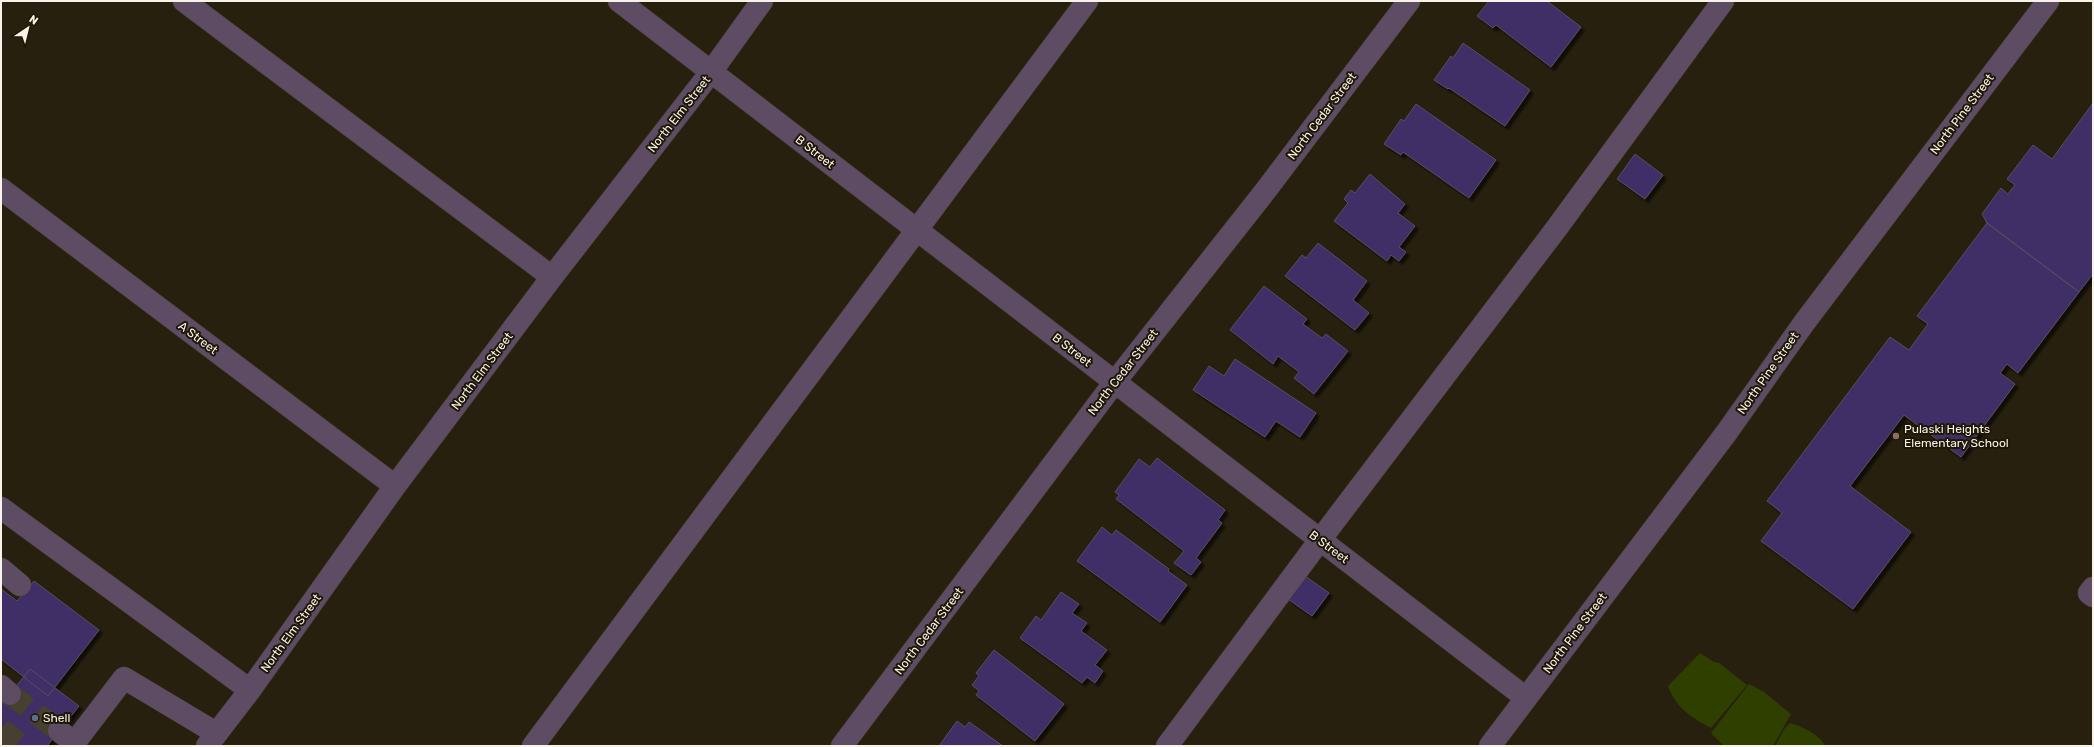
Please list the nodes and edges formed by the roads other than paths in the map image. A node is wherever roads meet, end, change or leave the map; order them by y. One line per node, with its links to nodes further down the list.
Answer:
1 (184, 1): 11 (street)
2 (619, 1): 8 (street, B Street)
3 (762, 1): 8 (street, North Elm Street)
4 (1087, 1): 10 (street)
5 (1409, 1): 12 (street, North Cedar Street)
6 (1723, 1): 15 (street)
7 (2048, 1): 21 (street, North Pine Street)
8 (712, 72): 10 (street, B Street); 11 (street, North Elm Street)
9 (1, 190): 13 (street, A Street)
10 (916, 231): 12 (street, B Street); 24 (street)
11 (552, 277): 13 (street, North Elm Street)
12 (1114, 383): 15 (street, B Street); 25 (street, North Cedar Street)
13 (395, 486): 20 (street, North Elm Street)
14 (1, 508): 20 (street)
15 (1320, 540): 21 (street, B Street); 26 (street)
16 (1, 569): 17 (street)
17 (20, 585)
18 (2093, 588): 19 (street)
19 (2093, 596)
20 (250, 690): 23 (street, North Elm Street)
21 (1526, 698): 27 (street, North Pine Street)
22 (69, 740): 23 (street)
23 (212, 740)
24 (533, 746)
25 (842, 746)
26 (1167, 746)
27 (1490, 746)

